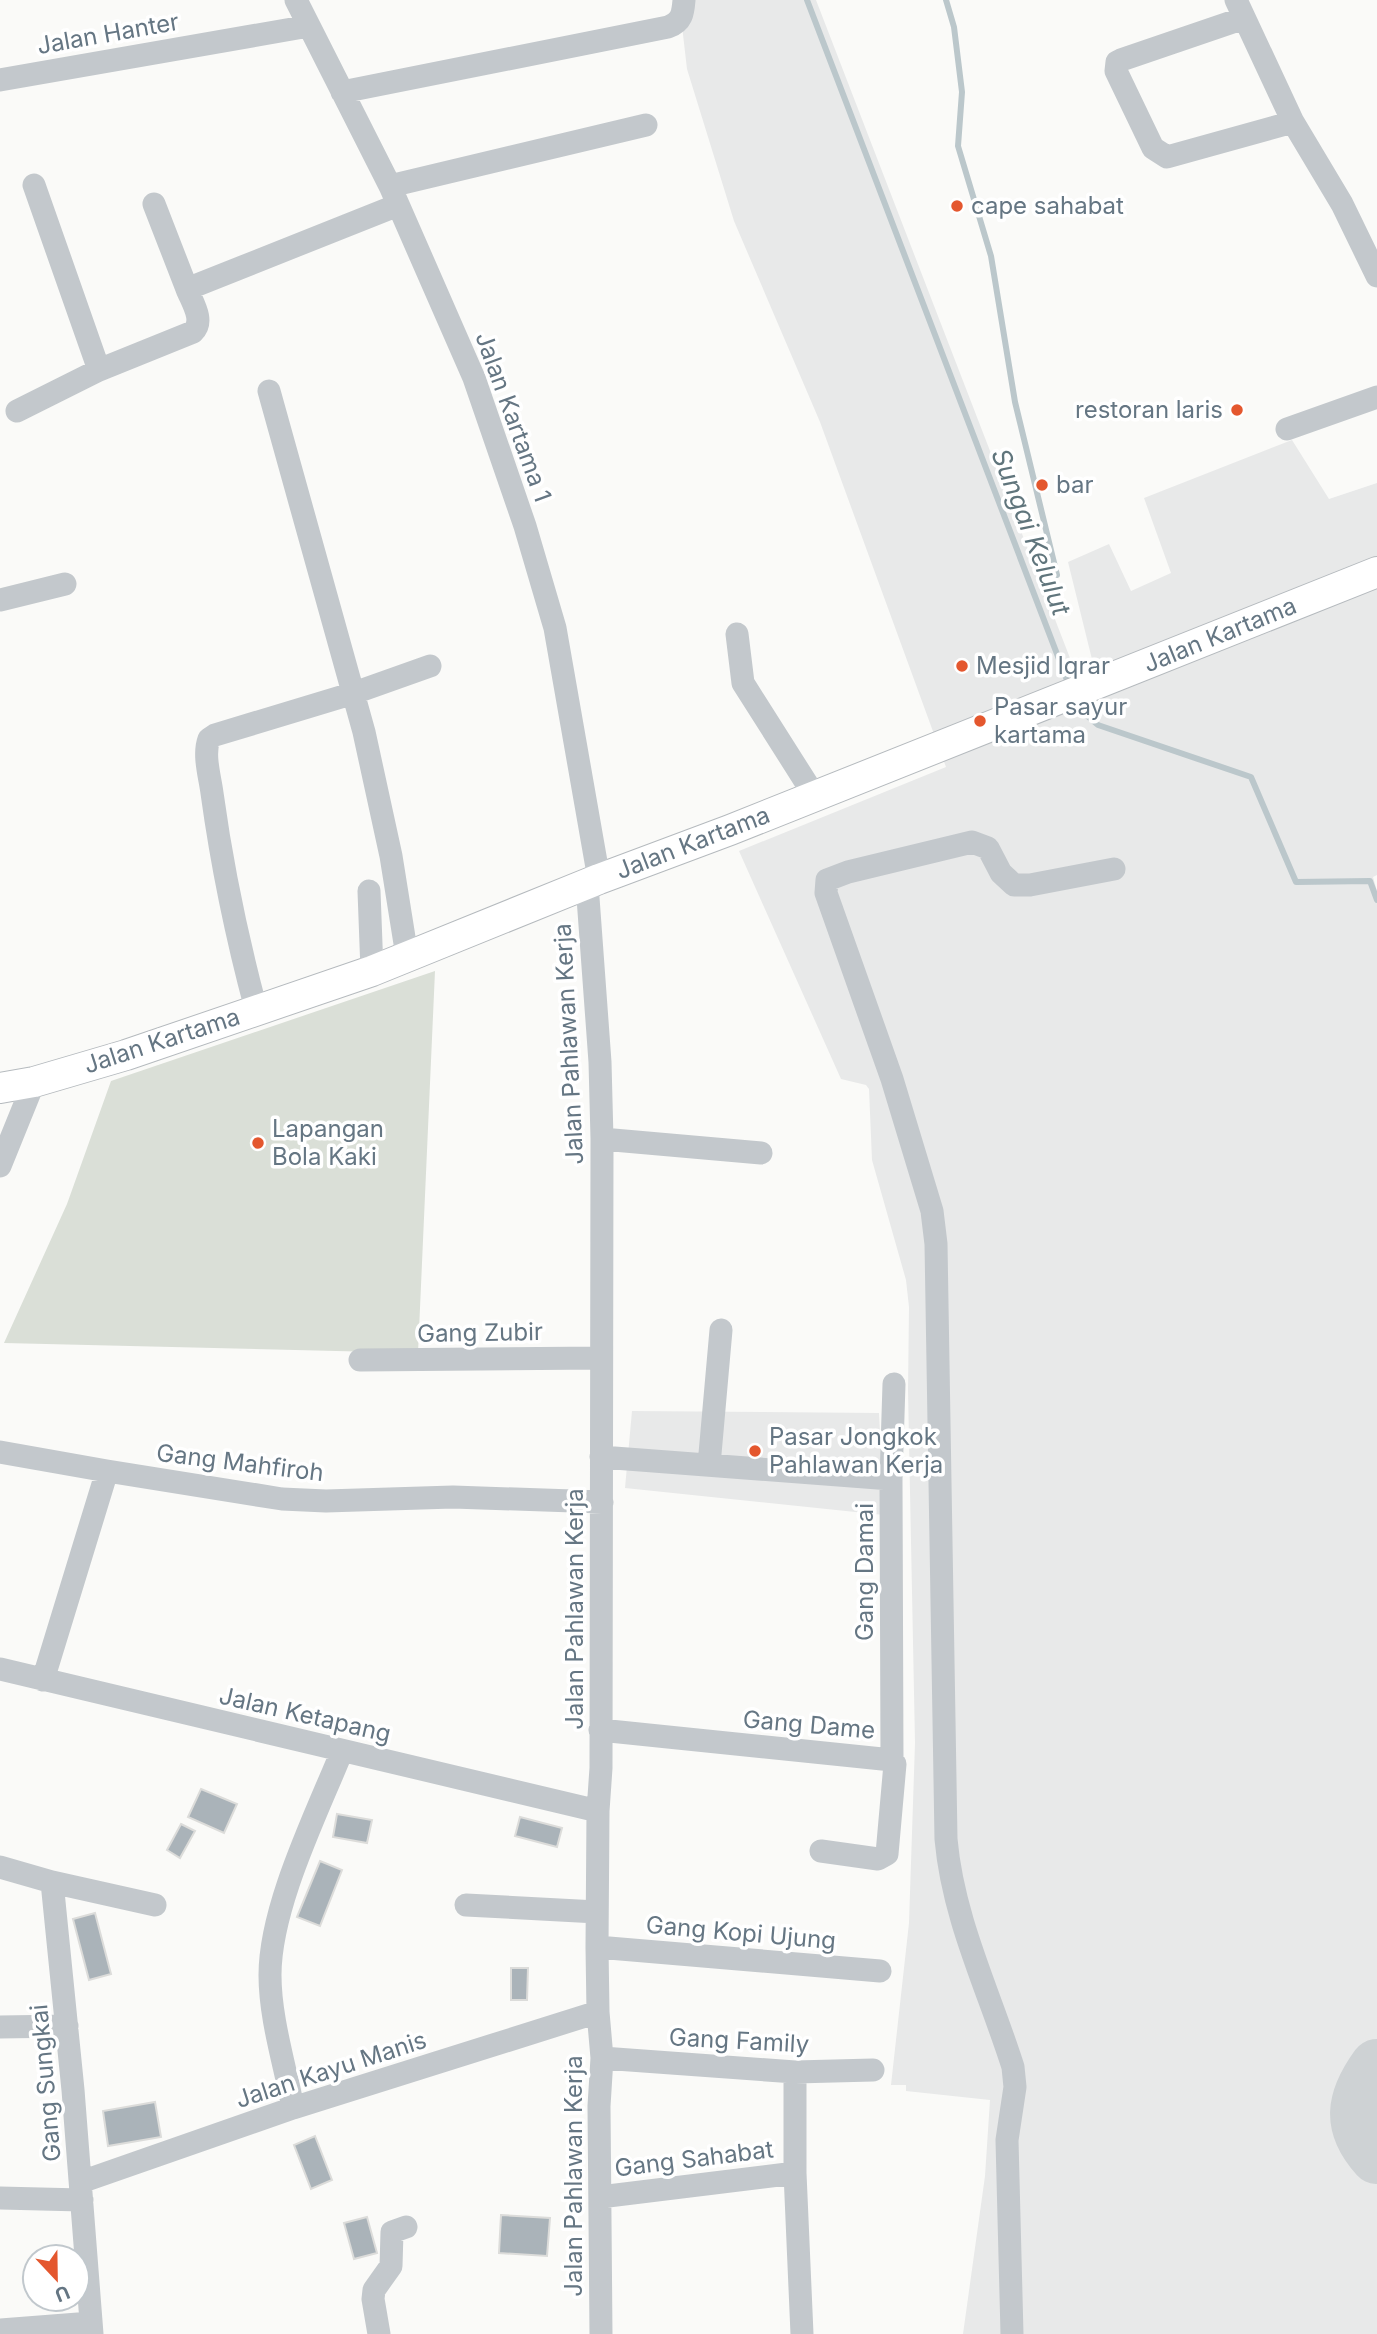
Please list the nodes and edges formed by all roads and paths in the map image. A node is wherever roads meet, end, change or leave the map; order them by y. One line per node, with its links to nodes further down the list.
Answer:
1 (296, 0): 4 (street, Jalan Kartama 1)
2 (684, 0): 6 (street)
3 (1240, 9): 7 (street); 7 (street)
4 (309, 26): 5 (street, Jalan Hanter); 6 (street, Jalan Kartama 1)
5 (0, 80)
6 (342, 92): 10 (street, Jalan Kartama 1)
7 (1293, 122): 12 (street)
8 (646, 125): 10 (street)
9 (34, 185): 14 (street)
10 (394, 195): 13 (street); 27 (street, Jalan Kartama 1)
11 (154, 204): 13 (street)
12 (1377, 276)
13 (187, 289): 14 (street)
14 (99, 370): 17 (street)
15 (269, 391): 24 (street)
16 (1377, 397): 18 (street)
17 (17, 411)
18 (1287, 429)
19 (1377, 572): 25 (main road, Jalan Kartama)
20 (65, 584): 21 (street)
21 (0, 600)
22 (737, 634): 25 (street)
23 (430, 666): 24 (street)
24 (354, 693): 29 (street); 31 (street)
25 (814, 795): 27 (main road, Jalan Kartama)
26 (1114, 869): 78 (street)
27 (593, 882): 29 (main road, Jalan Kartama); 34 (street, Jalan Pahlawan Kerja)
28 (369, 891): 30 (street)
29 (407, 956): 30 (main road, Jalan Kartama)
30 (372, 971): 31 (main road, Jalan Kartama)
31 (256, 1009): 32 (main road, Jalan Kartama)
32 (34, 1082): 33 (main road, Jalan Kartama); 36 (street)
33 (0, 1088)
34 (602, 1139): 35 (street); 38 (street, Jalan Pahlawan Kerja)
35 (761, 1153)
36 (0, 1166)
37 (721, 1329): 43 (street)
38 (601, 1357): 39 (street, Gang Zubir); 42 (street, Jalan Pahlawan Kerja)
39 (359, 1360)
40 (894, 1384): 45 (street, Gang Damai)
41 (0, 1452): 44 (street, Gang Mahfiroh)
42 (601, 1457): 43 (street); 46 (street, Jalan Pahlawan Kerja)
43 (709, 1465): 45 (street)
44 (107, 1471): 46 (street, Gang Mahfiroh); 48 (street)
45 (891, 1479): 51 (street, Gang Damai)
46 (602, 1502): 49 (street, Jalan Pahlawan Kerja)
47 (0, 1669): 48 (street, Jalan Ketapang)
48 (43, 1680): 50 (street, Jalan Ketapang)
49 (600, 1730): 51 (street, Gang Dame); 52 (street, Jalan Pahlawan Kerja)
50 (342, 1751): 52 (street, Jalan Ketapang); 67 (street)
51 (892, 1760): 53 (street, Gang Dame)
52 (598, 1811): 58 (street, Jalan Pahlawan Kerja)
53 (821, 1851)
54 (0, 1867): 55 (street)
55 (52, 1882): 56 (street); 62 (street, Gang Sungkai)
56 (155, 1905)
57 (466, 1905): 58 (street)
58 (597, 1912): 59 (street, Jalan Pahlawan Kerja)
59 (597, 1947): 60 (street, Gang Kopi Ujung); 61 (street, Jalan Pahlawan Kerja)
60 (880, 1971)
61 (598, 2012): 64 (street, Jalan Pahlawan Kerja); 67 (street, Jalan Kayu Manis)
62 (67, 2026): 63 (street); 69 (street, Gang Sungkai)
63 (0, 2027)
64 (602, 2058): 66 (street, Gang Family); 70 (street, Jalan Pahlawan Kerja)
65 (873, 2070): 66 (street, Gang Family)
66 (795, 2072): 68 (street)
67 (293, 2108): 69 (street, Jalan Kayu Manis)
68 (795, 2173): 70 (street, Gang Sahabat); 77 (street)
69 (81, 2191): 71 (street); 73 (street, Gang Sungkai)
70 (600, 2197): 76 (street, Jalan Pahlawan Kerja)
71 (0, 2198)
72 (406, 2227): 75 (street)
73 (91, 2328): 74 (street)
74 (0, 2330)
75 (379, 2334)
76 (601, 2334)
77 (802, 2334)
78 (1012, 2334)

